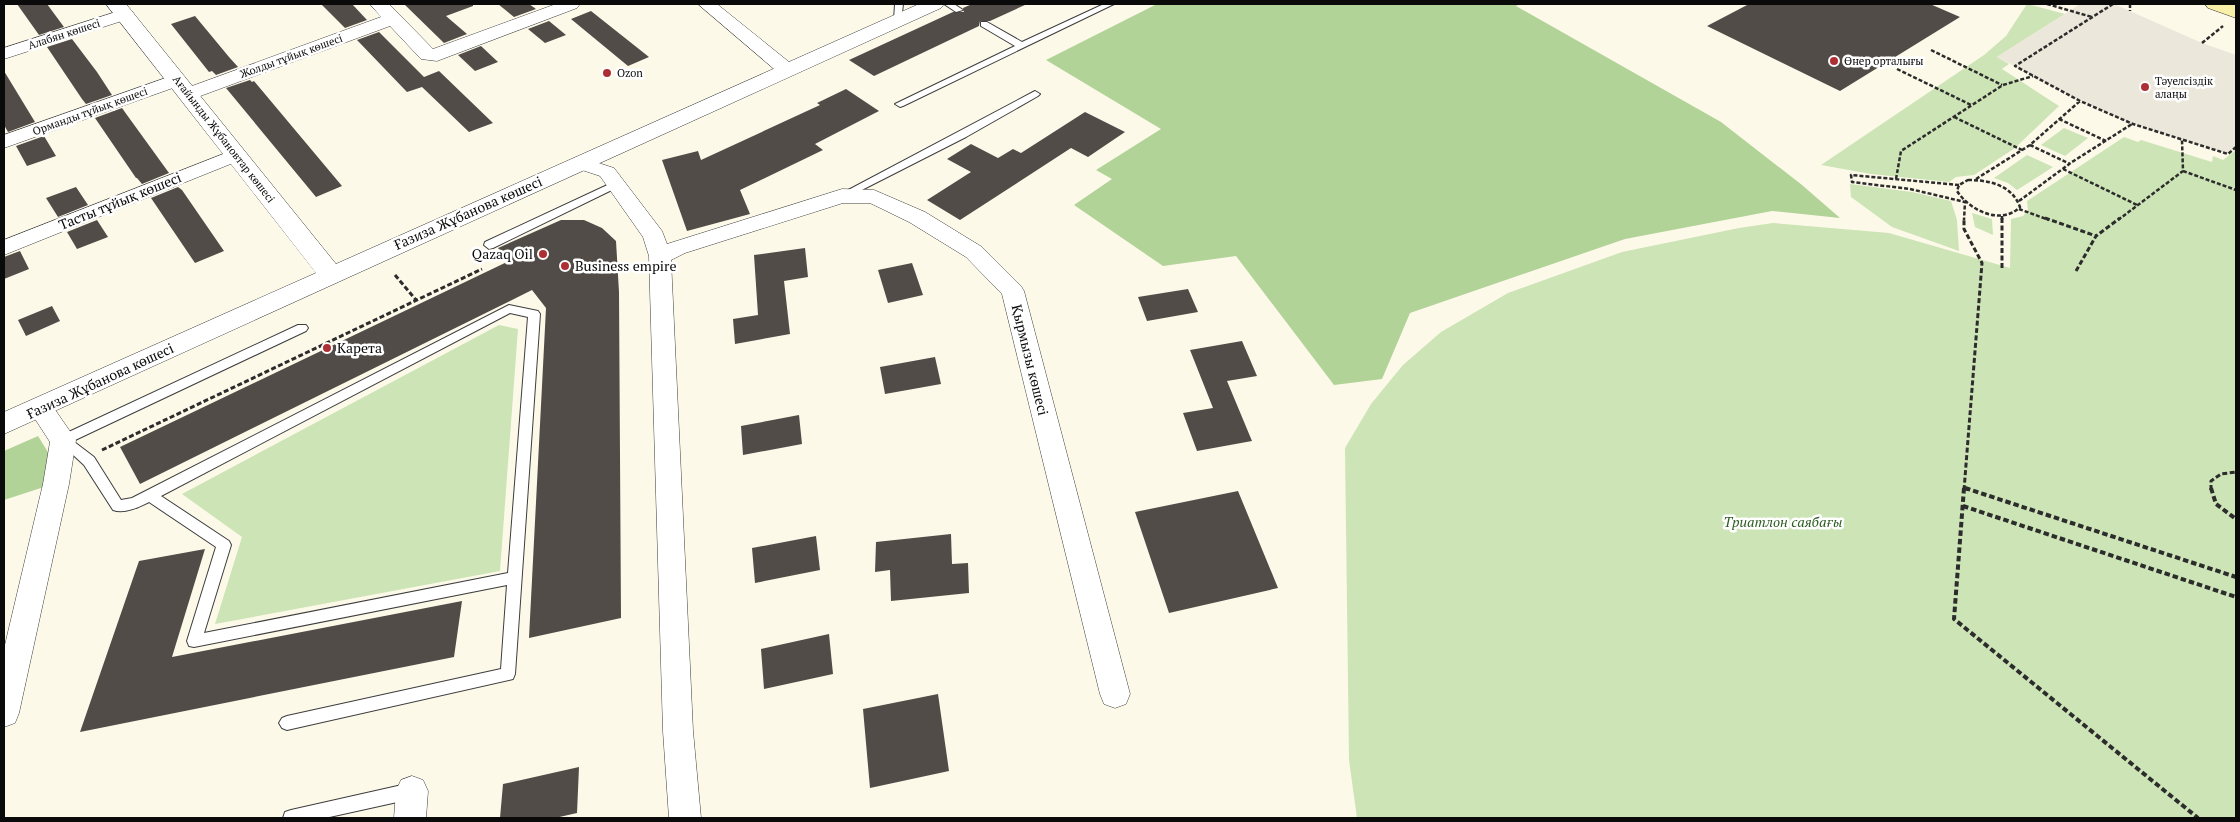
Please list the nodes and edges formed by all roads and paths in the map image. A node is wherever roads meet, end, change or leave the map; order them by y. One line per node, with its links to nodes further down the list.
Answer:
1 (379, 4): 16 (street)
2 (571, 4): 16 (street)
3 (707, 4): 24 (street)
4 (934, 4): 14 (street, Ғазиза Жұбанова көшесі)
5 (948, 4): 12 (lane)
6 (1110, 4): 20 (lane)
7 (2047, 4): 15 (path)
8 (2113, 4): 15 (path)
9 (2130, 4): 13 (path)
10 (2215, 4): 17 (main road)
11 (121, 9): 22 (street, Алабян көшесі); 27 (street, Ағайынды Жұбановтар көшесі)
12 (959, 10)
13 (2130, 11)
14 (899, 12): 24 (street, Ғазиза Жұбанова көшесі)
15 (2092, 17): 25 (path)
16 (394, 18): 27 (street, Жолды тұйық көшесі)
17 (2232, 18): 19 (path)
18 (984, 24): 20 (lane)
19 (2202, 43)
20 (1022, 46): 30 (lane)
21 (1931, 50): 26 (path)
22 (4, 54)
23 (1897, 69): 31 (path)
24 (787, 70): 42 (street, Ғазиза Жұбанова көшесі)
25 (2034, 76): 26 (path); 29 (path)
26 (2003, 85): 31 (path)
27 (183, 87): 37 (street, Орманды тұйық көшесі); 41 (street, Ағайынды Жұбановтар көшесі)
28 (1035, 94): 53 (lane)
29 (2080, 101): 33 (path); 34 (path)
30 (900, 104)
31 (1972, 105): 32 (path)
32 (1953, 117): 40 (path); 46 (path)
33 (2059, 119): 36 (path); 38 (path)
34 (2133, 124): 35 (path); 36 (path)
35 (2182, 140): 39 (path); 45 (path)
36 (2106, 141): 43 (path)
37 (4, 142)
38 (2030, 145): 40 (path); 43 (path)
39 (2236, 147)
40 (2023, 150): 47 (path)
41 (236, 155): 61 (street, Тасты тұйық көшесі); 66 (street, Ағайынды Жұбановтар көшесі)
42 (580, 162): 49 (street); 66 (street, Ғазиза Жұбанова көшесі)
43 (2070, 164): 44 (path)
44 (2063, 169): 54 (path); 56 (path)
45 (2183, 170): 52 (path); 56 (path)
46 (1896, 179): 48 (path); 51 (path)
47 (1976, 180): 50 (path); 54 (path)
48 (1911, 181): 50 (path); 51 (path)
49 (616, 184): 60 (lane); 62 (street)
50 (1959, 185): 55 (path)
51 (1910, 189): 55 (path)
52 (2236, 190)
53 (842, 196): 62 (street, Қырмызы көшесі); 83 (street, Қырмызы көшесі)
54 (2019, 201): 57 (path)
55 (1965, 202): 58 (path); 75 (path)
56 (2137, 205): 59 (path)
57 (2018, 209): 58 (path); 59 (path)
58 (2002, 216): 64 (path)
59 (2096, 236): 65 (path)
60 (489, 245)
61 (4, 248)
62 (660, 256): 88 (street)
63 (482, 269): 68 (path)
64 (2002, 269)
65 (2076, 271)
66 (331, 275): 70 (street, Ғазиза Жұбанова көшесі)
67 (395, 275): 68 (path)
68 (416, 300): 73 (path)
69 (302, 328): 72 (lane)
70 (40, 408): 71 (street, Ғазиза Жұбанова көшесі); 72 (street)
71 (4, 424)
72 (62, 440): 73 (lane); 82 (street)
73 (85, 458): 76 (lane)
74 (2236, 472): 78 (path)
75 (1964, 488): 77 (path); 79 (path)
76 (149, 495): 80 (lane); 80 (lane)
77 (1963, 506): 81 (path); 89 (path)
78 (2236, 519)
79 (2236, 577)
80 (515, 578): 85 (lane)
81 (2236, 597)
82 (12, 646): 84 (street)
83 (1115, 694)
84 (4, 712)
85 (287, 724)
86 (411, 804): 87 (lane)
87 (292, 818)
88 (685, 818)
89 (2198, 818)

